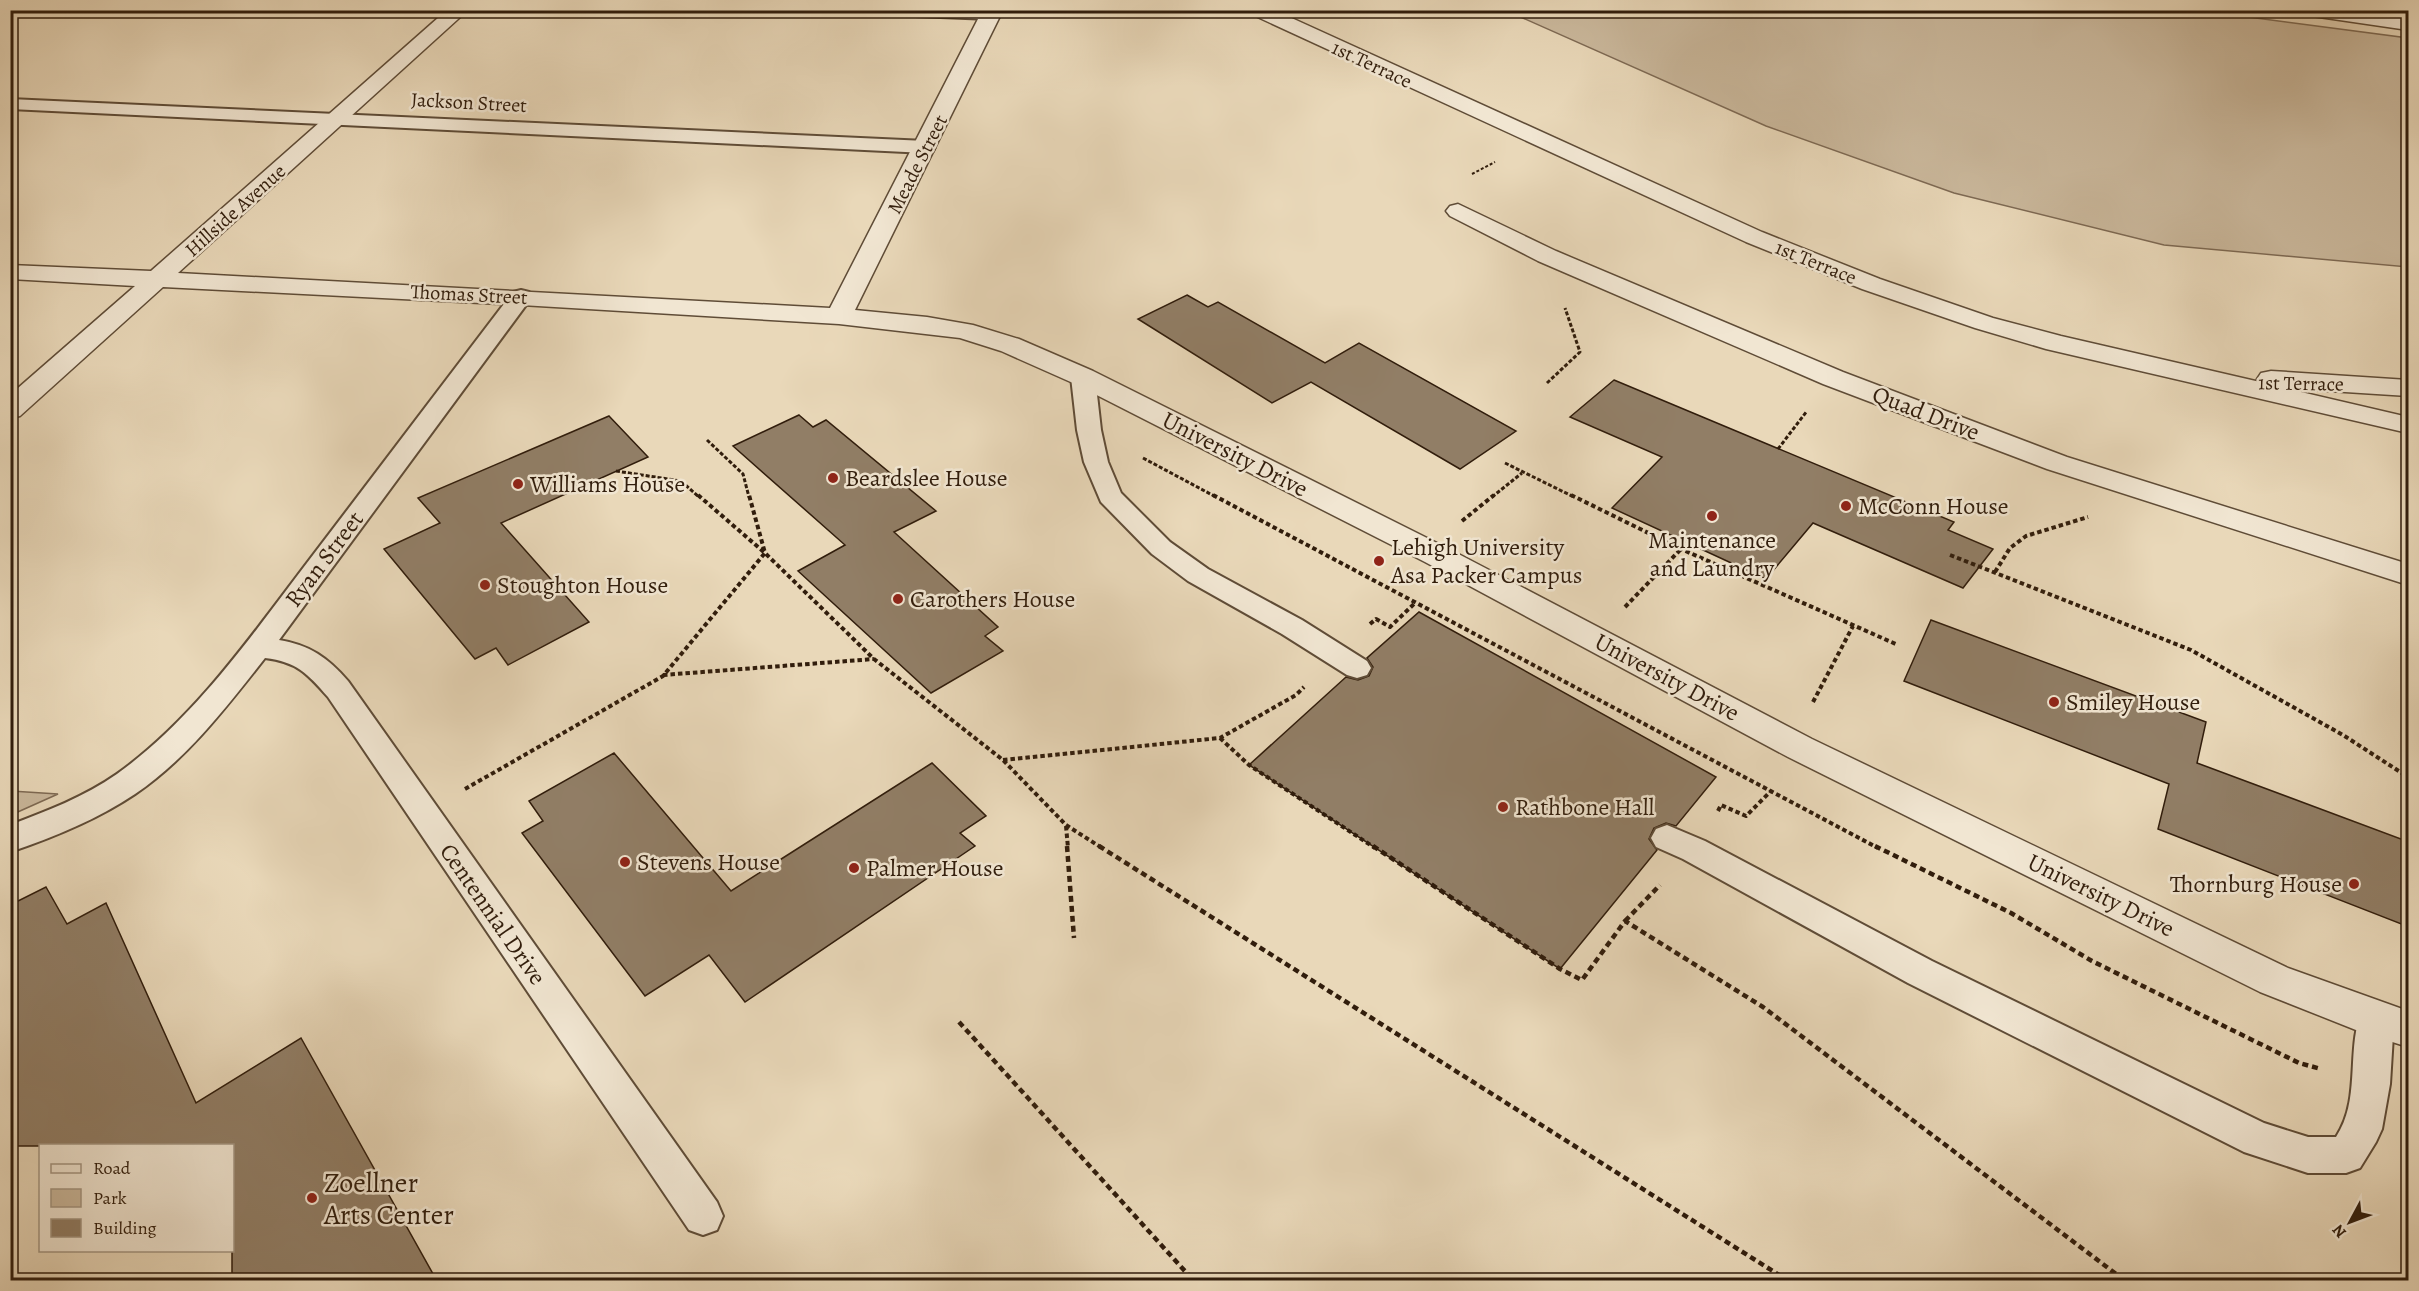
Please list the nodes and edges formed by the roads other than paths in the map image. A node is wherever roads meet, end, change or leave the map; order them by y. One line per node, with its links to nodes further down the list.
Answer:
1 (459, 10): 8 (street, Hillside Avenue)
2 (903, 10): 5 (street)
3 (1258, 10): 17 (street, 1st Terrace)
4 (2312, 10): 6 (street)
5 (992, 12): 9 (street, Meade Street)
6 (2409, 24)
7 (10, 104): 8 (lane, Jackson Street)
8 (338, 118): 9 (lane, Jackson Street); 12 (street, Hillside Avenue)
9 (926, 147): 14 (street, Meade Street)
10 (1458, 211): 21 (street, Quad Drive)
11 (10, 272): 12 (street, Thomas Street)
12 (159, 278): 13 (street, Thomas Street); 19 (street, Hillside Avenue)
13 (521, 297): 14 (street, Thomas Street); 22 (lane, Ryan Street)
14 (839, 316): 15 (street, Thomas Street)
15 (927, 325): 16 (street, University Drive)
16 (1083, 377): 23 (lane); 26 (street, University Drive)
17 (2230, 385): 18 (street, 1st Terrace); 20 (street)
18 (2409, 388)
19 (10, 410)
20 (2409, 425)
21 (2409, 575)
22 (258, 647): 25 (lane, Ryan Street); 27 (lane, Centennial Drive)
23 (1348, 661)
24 (1667, 838): 26 (lane)
25 (10, 839)
26 (2392, 1024)
27 (703, 1216)

